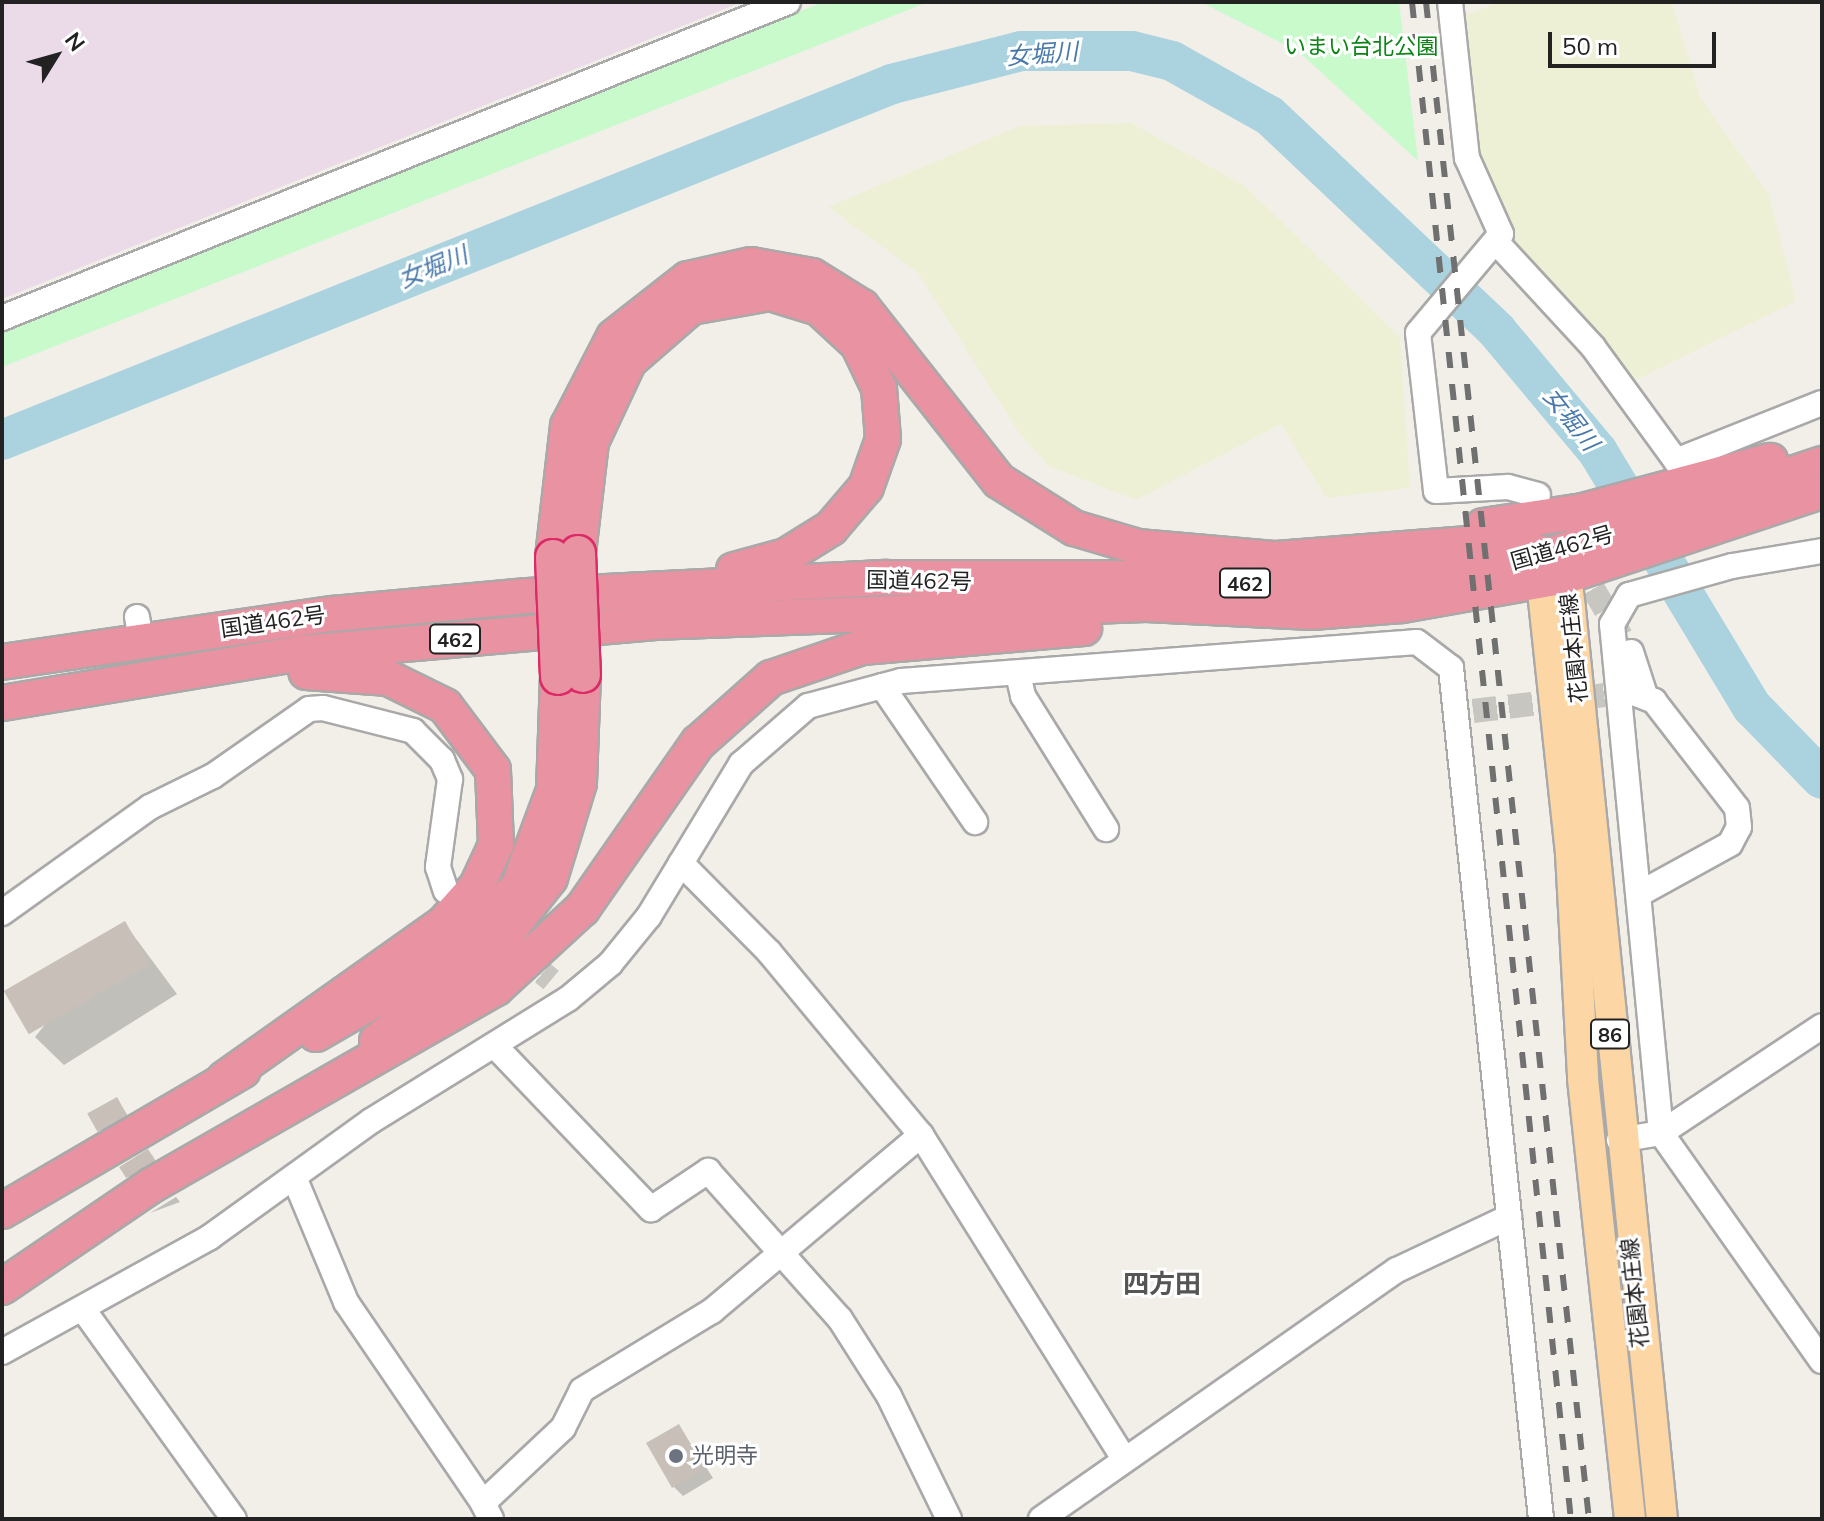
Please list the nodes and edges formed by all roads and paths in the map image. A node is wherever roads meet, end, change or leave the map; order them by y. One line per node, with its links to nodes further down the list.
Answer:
1 (788, 2): 4 (street)
2 (1450, 2): 3 (street)
3 (1496, 247): 5 (street); 9 (street)
4 (2, 318)
5 (1822, 403)
6 (1822, 441): 10 (highway)
7 (1822, 464): 10 (highway, 国道462号 / 462)
8 (1822, 491): 10 (highway, 国道462号 / 462)
9 (1538, 495)
10 (1699, 510): 11 (highway); 11 (highway, 国道462号 / 462)
11 (1598, 537): 12 (highway); 15 (highway, 国道462号 / 462)
12 (1176, 551): 14 (highway); 15 (highway)
13 (1822, 551): 29 (street)
14 (565, 555): 17 (highway); 21 (highway, bridge)
15 (1552, 571): 16 (highway, 国道462号 / 462); 17 (highway, 国道462号 / 462); 39 (main road, 花園本庄線 / 86); 58 (main road, 花園本庄線 / 86)
16 (1312, 612): 23 (highway, 国道462号 / 462); 36 (highway)
17 (333, 614): 19 (highway, 国道462号 / 462)
18 (1631, 652): 29 (street)
19 (2, 662)
20 (1018, 674): 22 (street); 26 (street); 43 (street)
21 (570, 676): 35 (highway); 36 (highway)
22 (882, 686): 25 (street); 27 (street)
23 (61, 695): 24 (highway, 国道462号 / 462); 35 (highway)
24 (2, 703)
25 (975, 822)
26 (1106, 829)
27 (681, 863): 32 (street); 38 (street)
28 (446, 891): 30 (street)
29 (1641, 893): 37 (street)
30 (2, 913)
31 (551, 980): 32 (street)
32 (568, 999): 34 (street)
33 (1822, 1026): 37 (street)
34 (495, 1046): 40 (street); 46 (street)
35 (224, 1079): 41 (highway)
36 (305, 1094): 45 (highway)
37 (1661, 1133): 39 (street); 51 (street)
38 (921, 1135): 46 (street); 52 (street)
39 (1619, 1140): 59 (main road, 花園本庄線 / 86)
40 (294, 1177): 49 (street); 53 (street)
41 (35, 1194): 42 (highway); 44 (highway)
42 (2, 1211)
43 (1509, 1217): 52 (street); 57 (street)
44 (2, 1220)
45 (66, 1238): 47 (highway); 48 (highway)
46 (782, 1252): 53 (street); 55 (street)
47 (2, 1272)
48 (2, 1287)
49 (85, 1312): 50 (street); 54 (street)
50 (2, 1352)
51 (1822, 1361)
52 (1123, 1457): 56 (street)
53 (487, 1511)
54 (234, 1519)
55 (949, 1519)
56 (1041, 1519)
57 (1541, 1519)
58 (1630, 1519)
59 (1662, 1519)

